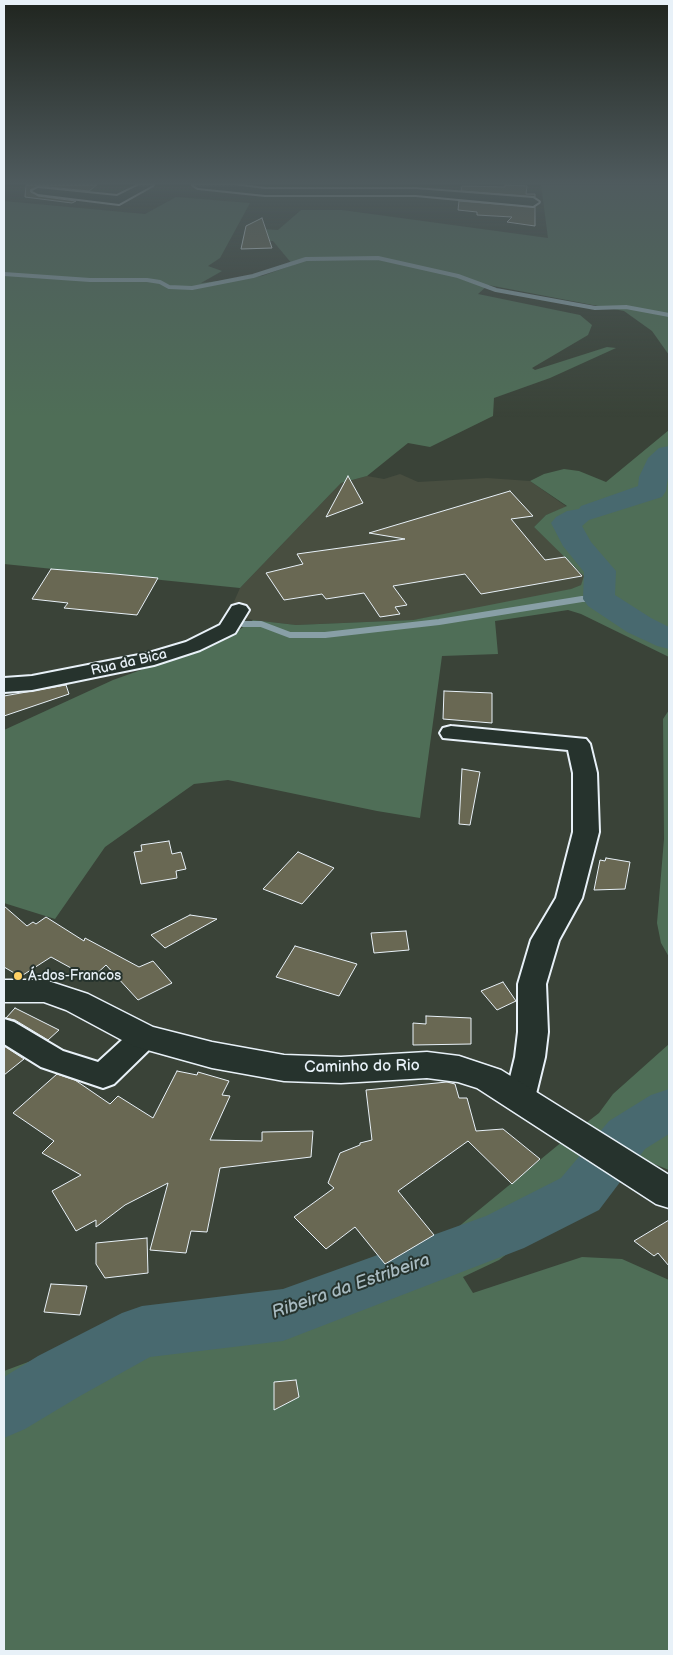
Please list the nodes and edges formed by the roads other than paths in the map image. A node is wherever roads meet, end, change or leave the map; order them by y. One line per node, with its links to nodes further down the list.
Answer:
1 (239, 610): 2 (street, Rua da Bica)
2 (4, 685)
3 (451, 733): 7 (street)
4 (4, 991): 6 (street, Caminho do Rio)
5 (4, 1030): 6 (street)
6 (144, 1037): 7 (street, Caminho do Rio)
7 (520, 1098): 8 (street, Caminho do Rio)
8 (669, 1193)

